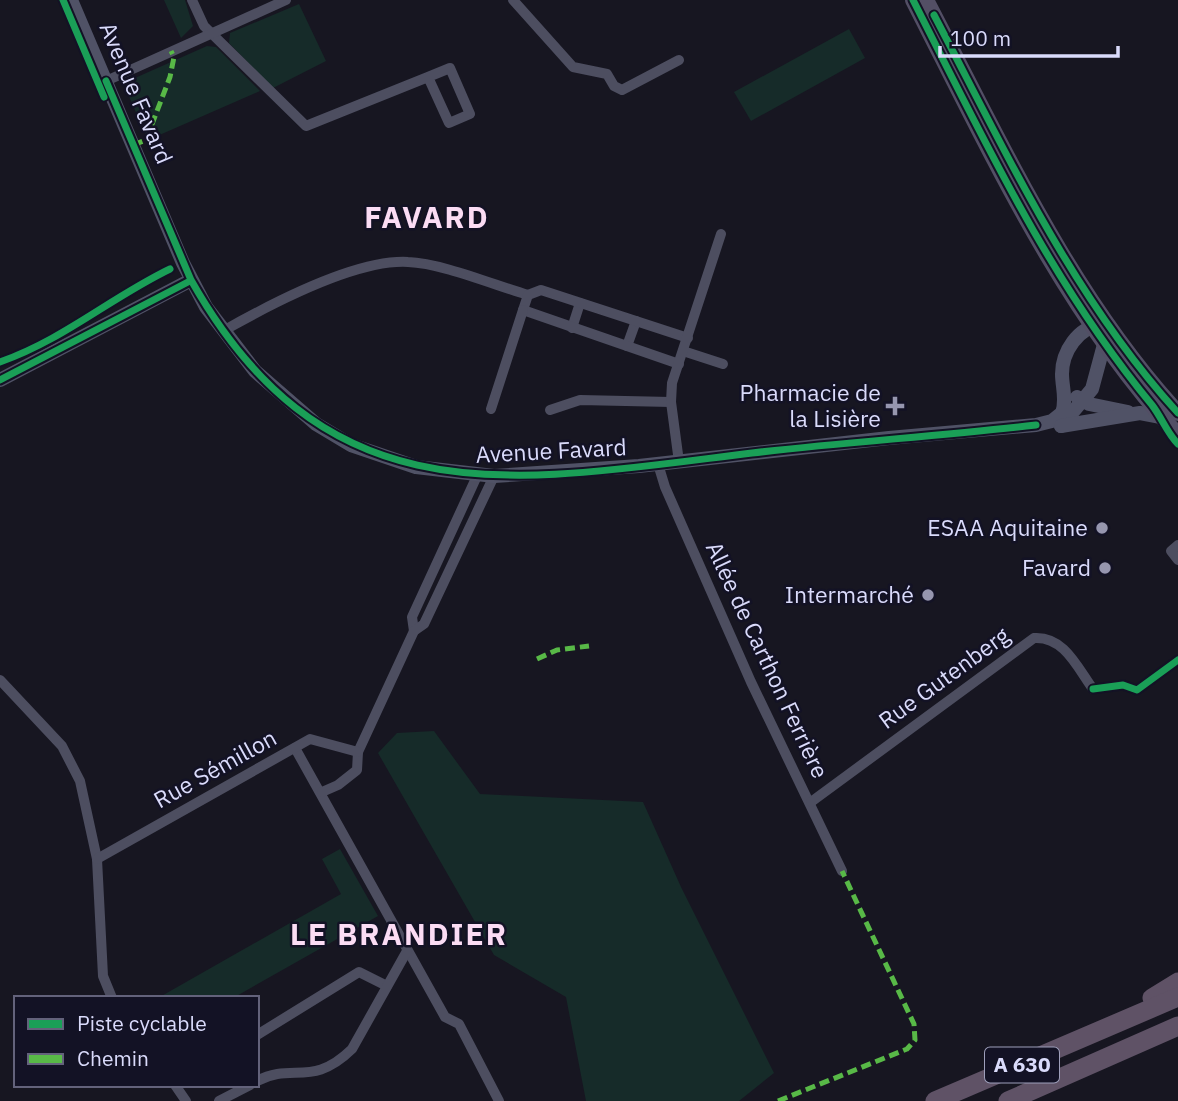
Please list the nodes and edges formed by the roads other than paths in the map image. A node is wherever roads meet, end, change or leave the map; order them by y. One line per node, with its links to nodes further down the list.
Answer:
1 (71, 0): 10 (street, Avenue Favard)
2 (192, 0): 7 (street)
3 (286, 0): 7 (street)
4 (513, 0): 8 (street)
5 (913, 0): 11 (main road)
6 (926, 0): 11 (main road)
7 (211, 33): 9 (street); 10 (street)
8 (679, 60)
9 (428, 77): 9 (street)
10 (106, 81): 13 (street, Avenue Favard)
11 (996, 146): 18 (main road); 19 (main road)
12 (721, 234): 22 (street)
13 (191, 281): 21 (street, Avenue Favard); 28 (street)
14 (528, 295): 15 (street); 16 (street); 21 (street)
15 (580, 303): 17 (street); 20 (street)
16 (523, 310): 20 (street); 32 (street)
17 (636, 321): 22 (street); 23 (street)
18 (1108, 325): 19 (street); 24 (street); 35 (main road)
19 (1090, 326): 24 (main road); 29 (street, Avenue Favard)
20 (572, 328): 23 (street)
21 (223, 331): 42 (street, Avenue Favard)
22 (688, 338): 25 (street)
23 (627, 346): 27 (street)
24 (1104, 346): 30 (street); 36 (main road)
25 (683, 351): 26 (street); 27 (street)
26 (723, 363)
27 (679, 364): 31 (street)
28 (0, 380)
29 (1064, 384): 30 (street, Avenue Favard); 37 (street, Avenue Favard)
30 (1084, 401): 34 (street, Avenue Favard); 38 (street)
31 (671, 402): 33 (street); 40 (street)
32 (491, 410)
33 (550, 410)
34 (1140, 413): 36 (street, Avenue Favard); 38 (street, Avenue Favard)
35 (1178, 413)
36 (1161, 417): 39 (main road)
37 (1036, 425): 38 (street, Avenue Favard); 40 (street, Avenue Favard)
38 (1061, 426)
39 (1178, 435)
40 (679, 462): 41 (street, Avenue Favard)
41 (658, 464): 43 (street, Avenue Favard); 52 (street, Allée de Carthon Ferrière)
42 (477, 475): 43 (street, Avenue Favard); 46 (street)
43 (494, 476): 46 (street)
44 (1178, 545): 45 (street)
45 (1178, 560)
46 (414, 631): 50 (street)
47 (0, 680): 53 (street)
48 (1093, 689): 52 (street, Rue Gutenberg)
49 (295, 748): 50 (street, Rue Sémillon); 51 (street); 53 (street, Rue Sémillon)
50 (358, 752): 51 (street)
51 (322, 792): 55 (street)
52 (811, 802): 54 (street, Allée de Carthon Ferrière)
53 (97, 859): 58 (street)
54 (842, 871)
55 (407, 951): 57 (street); 66 (street)
56 (1178, 982): 61 (highway)
57 (387, 986): 62 (street); 63 (street)
58 (112, 996)
59 (1178, 997): 61 (highway, A 630)
60 (1178, 1026): 68 (highway, A 630)
61 (1108, 1029): 67 (highway, A 630)
62 (259, 1034)
63 (259, 1080)
64 (246, 1087): 65 (street)
65 (219, 1101)
66 (499, 1101)
67 (935, 1101)
68 (1009, 1101)

